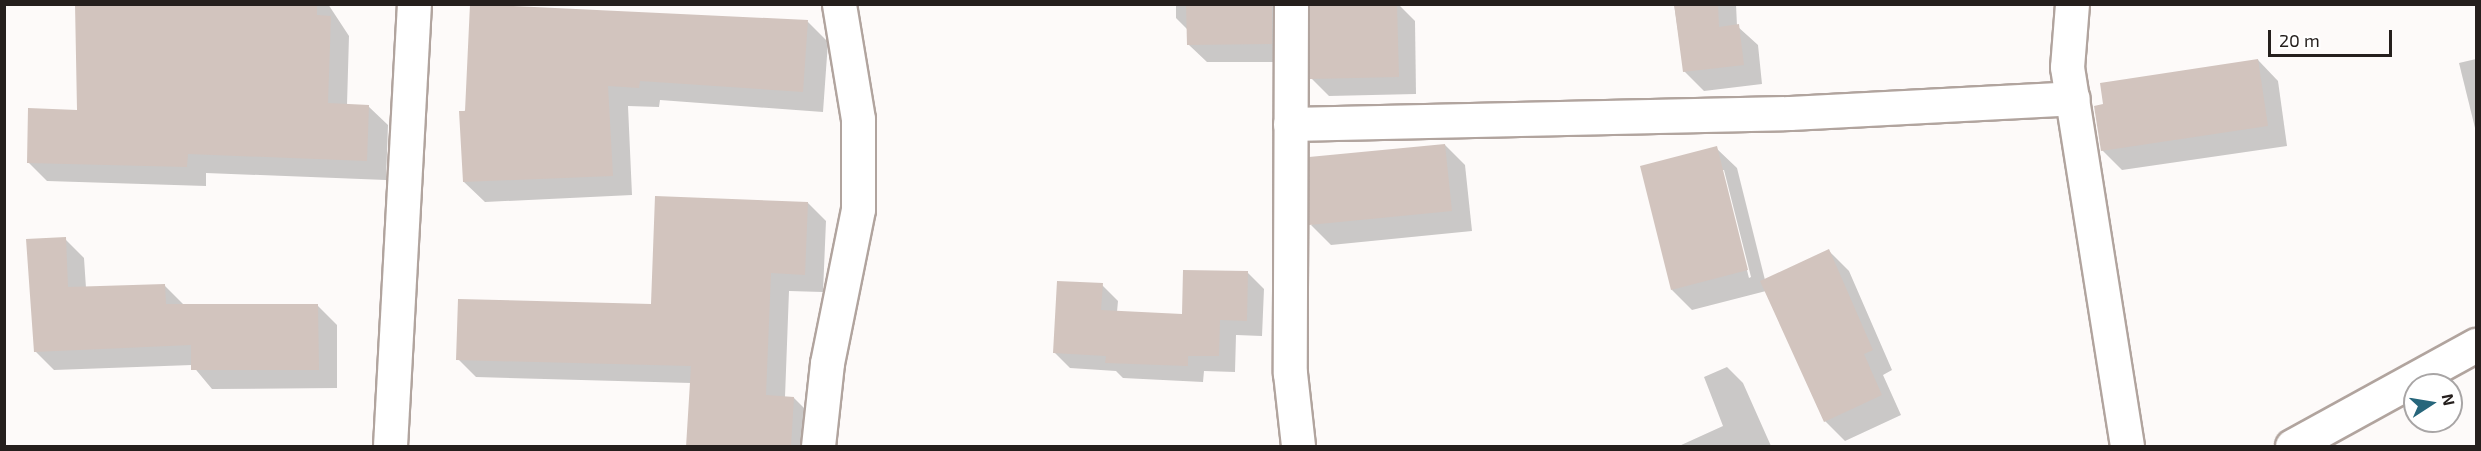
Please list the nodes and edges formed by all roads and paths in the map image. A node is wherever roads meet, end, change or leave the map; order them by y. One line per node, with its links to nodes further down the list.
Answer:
1 (414, 4): 8 (street)
2 (839, 4): 9 (street)
3 (1291, 4): 6 (street)
4 (2072, 4): 5 (street)
5 (2073, 98): 6 (street); 11 (street)
6 (1290, 124): 10 (street)
7 (2476, 345): 12 (street)
8 (390, 447)
9 (818, 447)
10 (1298, 447)
11 (2127, 447)
12 (2292, 447)

